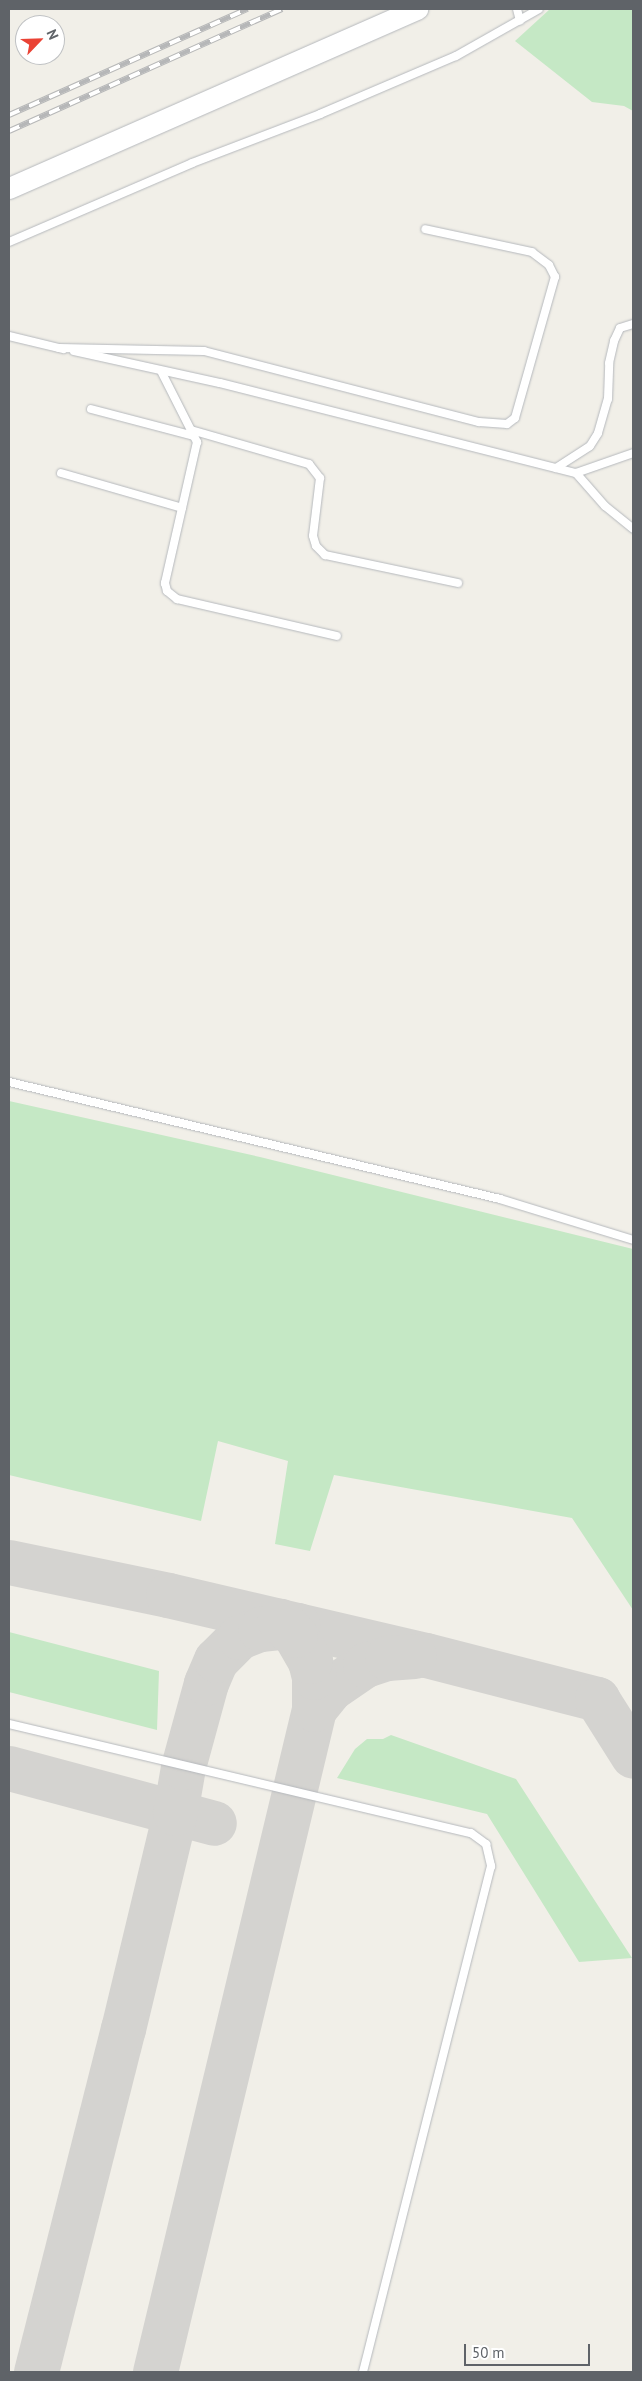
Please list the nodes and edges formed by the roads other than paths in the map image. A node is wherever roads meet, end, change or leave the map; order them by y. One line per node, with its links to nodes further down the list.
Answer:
1 (417, 9): 5 (street)
2 (517, 9): 4 (lane)
3 (539, 9): 4 (lane)
4 (520, 20): 7 (lane)
5 (9, 188)
6 (425, 229): 10 (lane)
7 (9, 242)
8 (633, 324): 15 (lane)
9 (9, 336): 10 (lane)
10 (59, 348): 11 (lane)
11 (161, 371): 13 (lane); 15 (lane)
12 (91, 409): 13 (lane)
13 (192, 433): 18 (lane); 20 (lane)
14 (633, 453): 17 (lane)
15 (556, 468): 17 (lane)
16 (61, 473): 18 (lane)
17 (576, 473): 19 (lane)
18 (182, 508): 21 (lane)
19 (633, 529)
20 (458, 583)
21 (337, 636)
22 (9, 1082): 23 (lane)
23 (633, 1240)
24 (9, 1724): 25 (lane)
25 (364, 2372)

